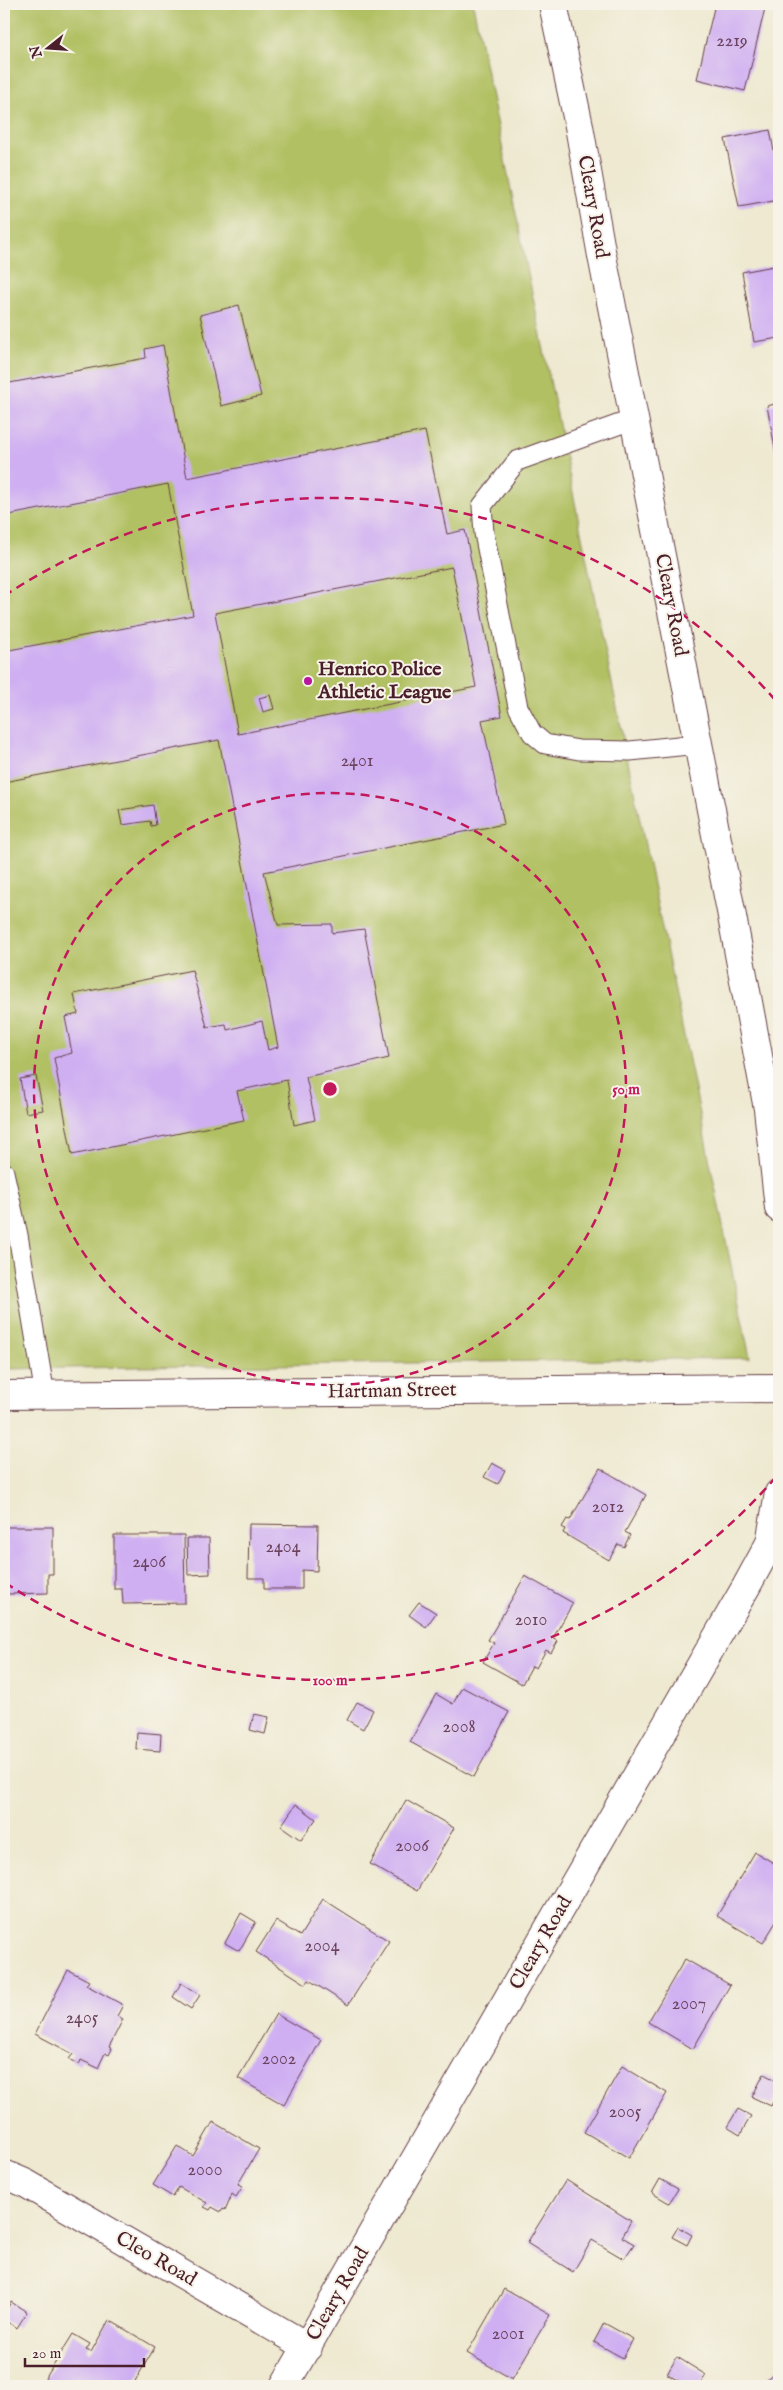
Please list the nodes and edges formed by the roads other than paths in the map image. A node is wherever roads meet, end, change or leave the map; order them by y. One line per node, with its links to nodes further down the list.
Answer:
1 (553, 4): 2 (street, Cleary Road)
2 (634, 419): 3 (street, Cleary Road); 3 (lane)
3 (698, 744): 5 (street, Cleary Road)
4 (4, 1172): 6 (lane)
5 (779, 1208)
6 (10, 1226): 9 (lane)
7 (779, 1388): 9 (street, Hartman Street)
8 (4, 1395): 9 (street, Hartman Street)
9 (45, 1395)
10 (779, 1493): 12 (street, Cleary Road)
11 (4, 2174): 12 (street, Cleo Road)
12 (308, 2347): 13 (street, Cleary Road)
13 (284, 2386)

